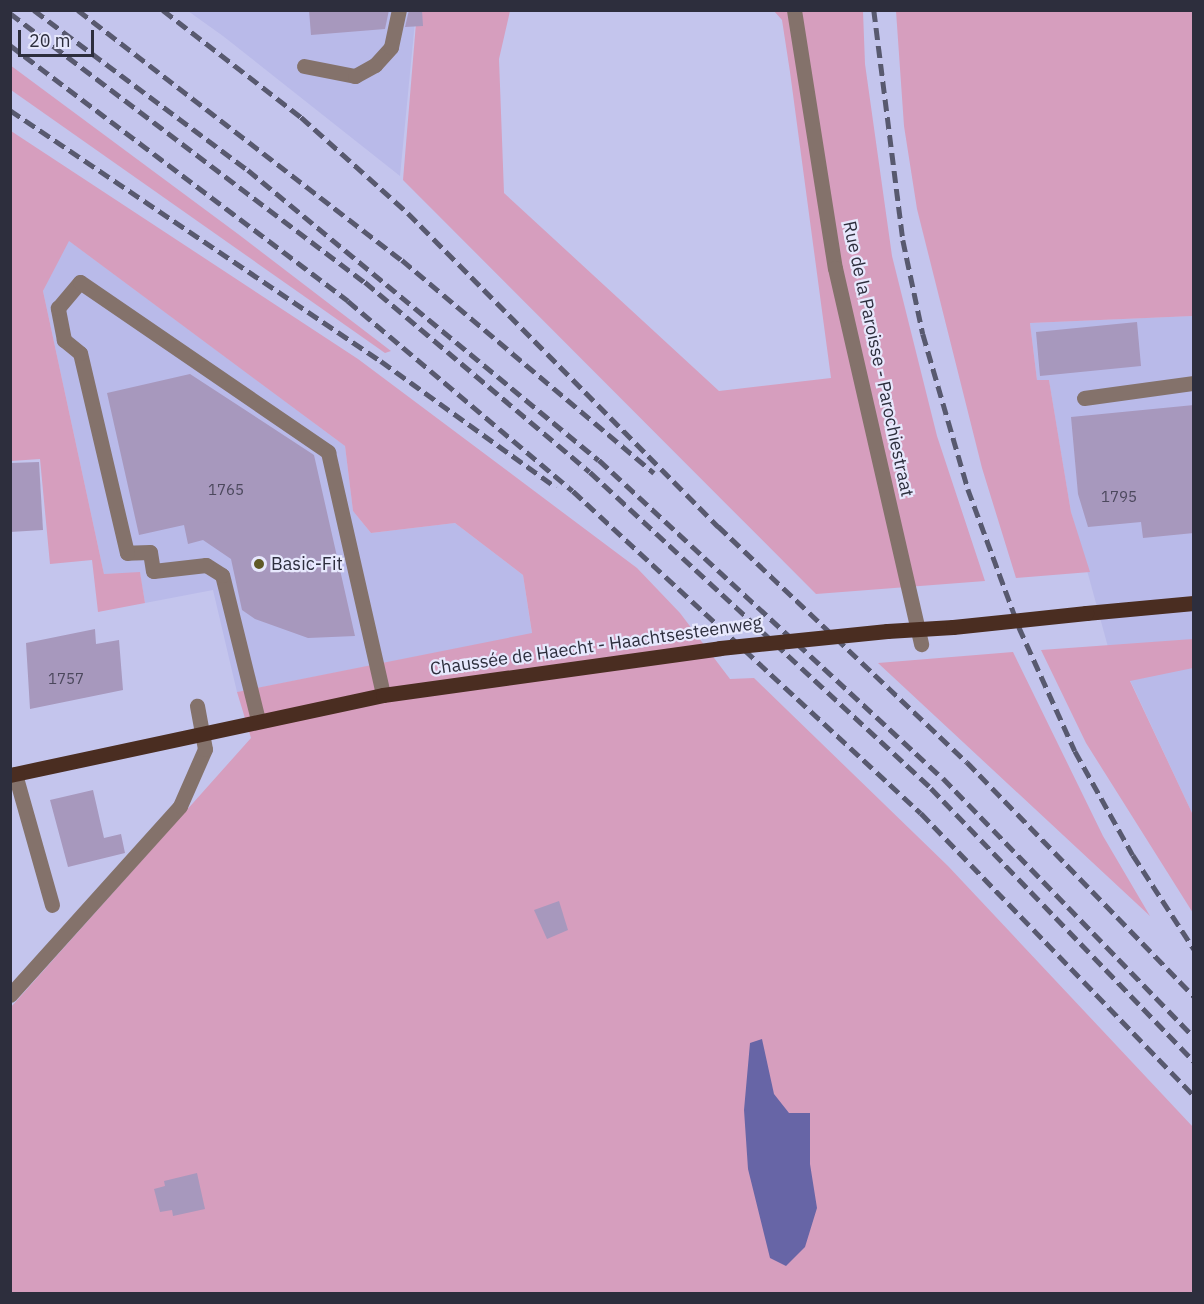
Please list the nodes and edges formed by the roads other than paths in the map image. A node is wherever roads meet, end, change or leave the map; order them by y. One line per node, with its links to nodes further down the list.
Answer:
1 (399, 10): 3 (street)
2 (794, 10): 7 (street, Rue de la Paroisse - Parochiestraat)
3 (303, 66)
4 (1194, 383): 5 (street)
5 (1084, 398)
6 (1194, 603): 7 (main road, Chaussée de Haecht - Haachtsesteenweg, bridge)
7 (919, 636): 8 (main road, Chaussée de Haecht - Haachtsesteenweg, bridge)
8 (383, 695): 10 (main road, Chaussée de Haecht - Haachtsesteenweg); 10 (street)
9 (197, 706): 11 (street)
10 (258, 720): 11 (main road, Chaussée de Haecht - Haachtsesteenweg)
11 (203, 732): 12 (main road, Chaussée de Haecht - Haachtsesteenweg); 14 (street)
12 (13, 774): 13 (street)
13 (52, 905)
14 (10, 995)

